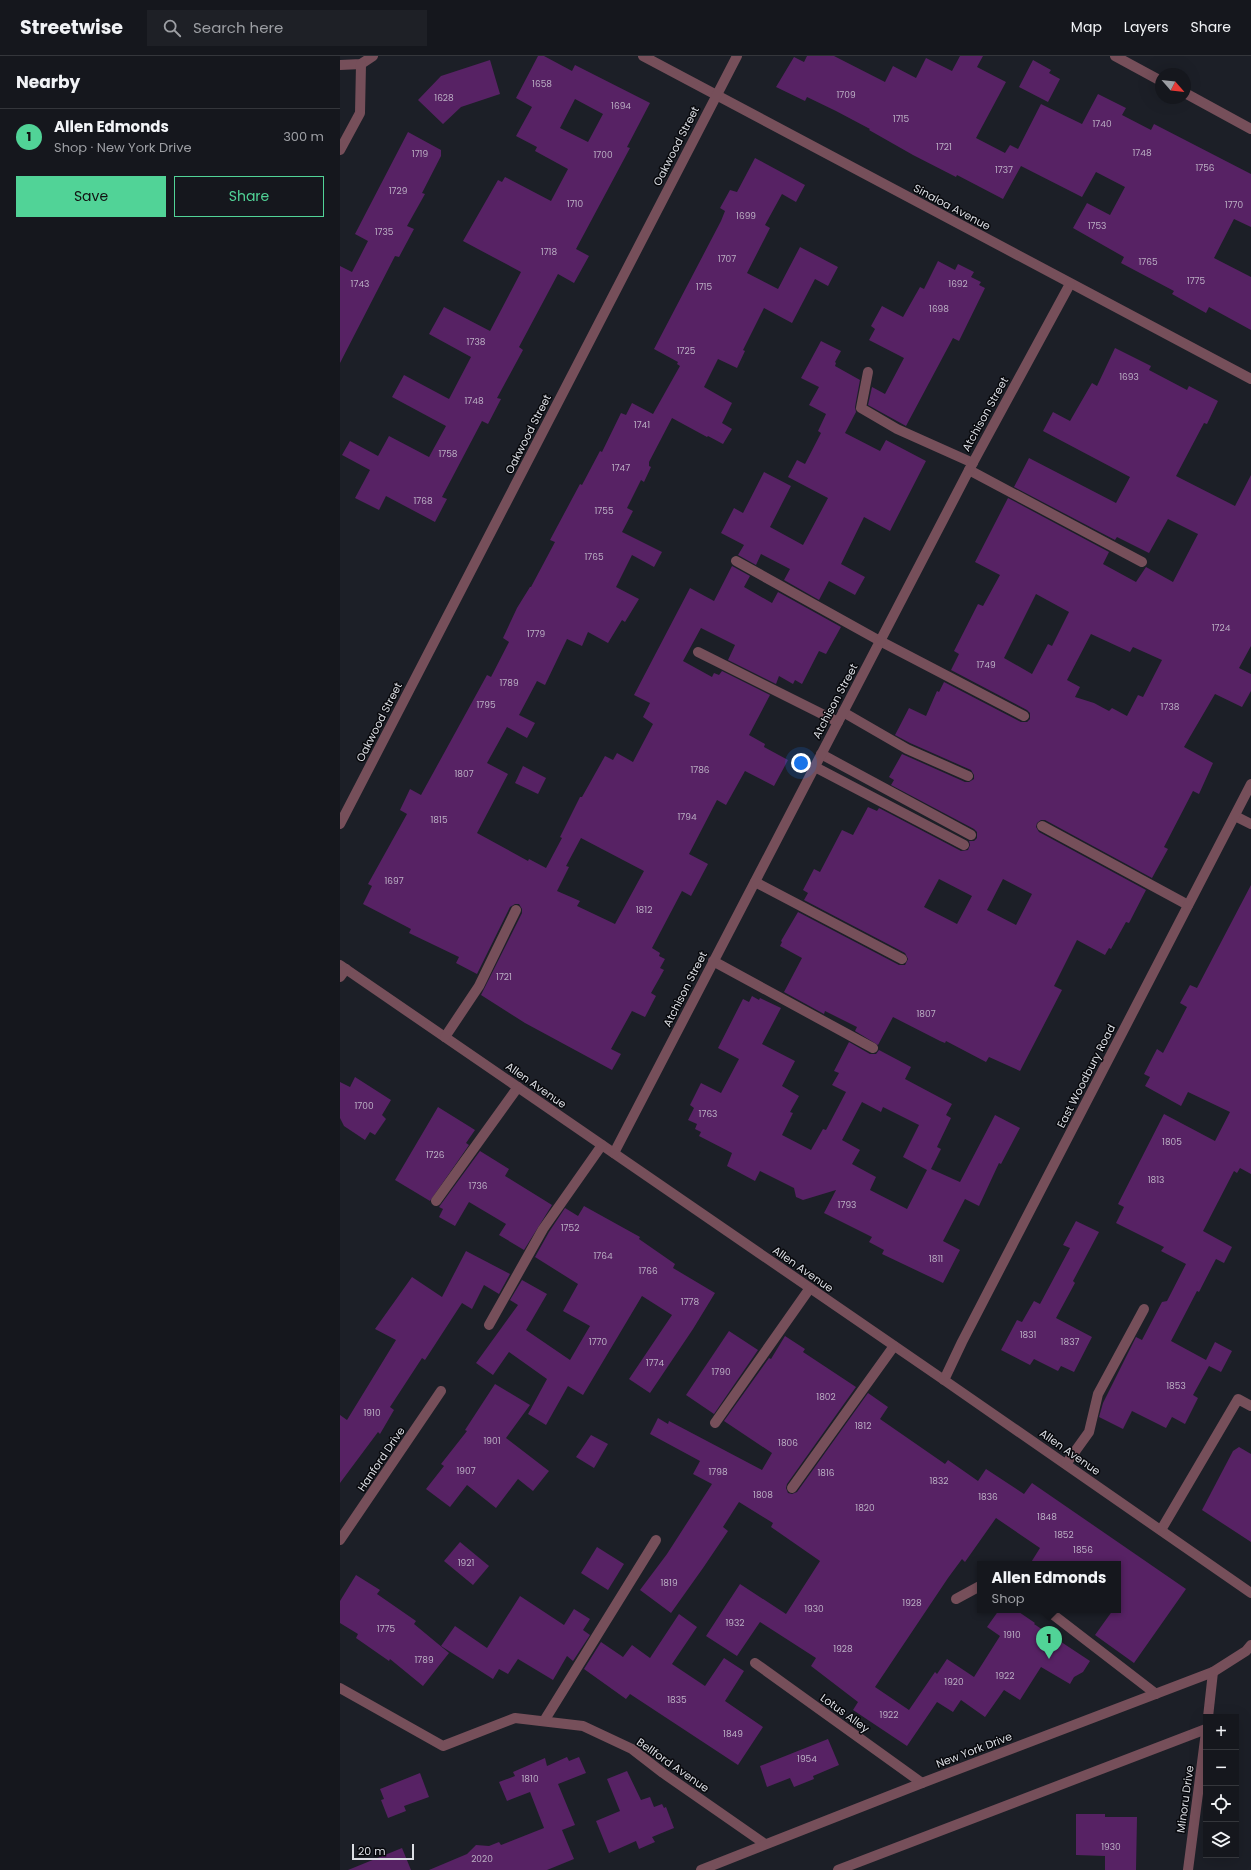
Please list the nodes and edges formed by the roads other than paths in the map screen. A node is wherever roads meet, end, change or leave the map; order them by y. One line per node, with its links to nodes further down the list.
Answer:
1 (373, 56): 5 (street)
2 (643, 56): 8 (street, Sinaloa Avenue)
3 (737, 56): 8 (street, Oakwood Street)
4 (1115, 56): 7 (street)
5 (361, 64): 6 (street); 11 (street)
6 (340, 65)
7 (1155, 78)
8 (717, 95): 12 (street, Sinaloa Avenue); 28 (street, Oakwood Street)
9 (1191, 96): 10 (street)
10 (1250, 125)
11 (340, 150)
12 (1070, 284): 14 (street, Sinaloa Avenue); 15 (street, Atchison Street)
13 (868, 372): 15 (street)
14 (1251, 379)
15 (970, 466): 17 (street); 18 (street, Atchison Street)
16 (736, 561): 18 (street)
17 (1142, 562)
18 (880, 641): 20 (street, Atchison Street); 21 (street)
19 (698, 652): 22 (street)
20 (843, 712): 22 (street, Atchison Street); 25 (street)
21 (1024, 716)
22 (838, 722): 23 (street, Atchison Street)
23 (821, 754): 24 (street, Atchison Street); 31 (street)
24 (814, 767): 32 (street); 33 (street, Atchison Street)
25 (968, 776)
26 (1251, 784): 27 (street, East Woodbury Road)
27 (1235, 816): 29 (street); 34 (street, East Woodbury Road)
28 (340, 824)
29 (1251, 824)
30 (1042, 826): 34 (street)
31 (971, 835)
32 (964, 845)
33 (755, 882): 36 (street); 37 (street, Atchison Street)
34 (1188, 905): 49 (street, East Woodbury Road)
35 (516, 910): 39 (street)
36 (902, 959)
37 (713, 961): 40 (street); 43 (street, Atchison Street)
38 (342, 970): 39 (street, Allen Avenue)
39 (445, 1037): 41 (street, Allen Avenue)
40 (873, 1048)
41 (518, 1087): 42 (street, Allen Avenue); 44 (street)
42 (602, 1145): 43 (street, Allen Avenue); 47 (street)
43 (614, 1153): 45 (street, Allen Avenue)
44 (436, 1201)
45 (810, 1288): 48 (street, Allen Avenue); 52 (street)
46 (1144, 1309): 53 (street)
47 (489, 1325)
48 (894, 1346): 49 (street, Allen Avenue); 54 (street)
49 (944, 1380): 53 (street, Allen Avenue)
50 (442, 1391): 56 (street, Hanford Drive)
51 (1251, 1406): 55 (street)
52 (715, 1422)
53 (1066, 1464): 55 (street, Allen Avenue)
54 (792, 1488)
55 (1160, 1530): 59 (street, Allen Avenue)
56 (340, 1540)
57 (656, 1540): 68 (street)
58 (977, 1588): 60 (street)
59 (1251, 1593)
60 (956, 1599)
61 (1051, 1613): 66 (street)
62 (1251, 1645): 64 (street, New York Drive)
63 (755, 1663): 71 (street, Lotus Alley)
64 (1213, 1672): 66 (street, New York Drive); 67 (street)
65 (340, 1688): 68 (street, Bellford Avenue)
66 (1156, 1694): 71 (street, New York Drive)
67 (1208, 1714)
68 (544, 1722): 72 (street, Bellford Avenue)
69 (1203, 1732): 74 (street)
70 (1204, 1750): 75 (street, Minoru Drive)
71 (922, 1783): 72 (street, New York Drive)
72 (765, 1844): 73 (street, New York Drive)
73 (701, 1870)
74 (838, 1870)
75 (1188, 1870)

